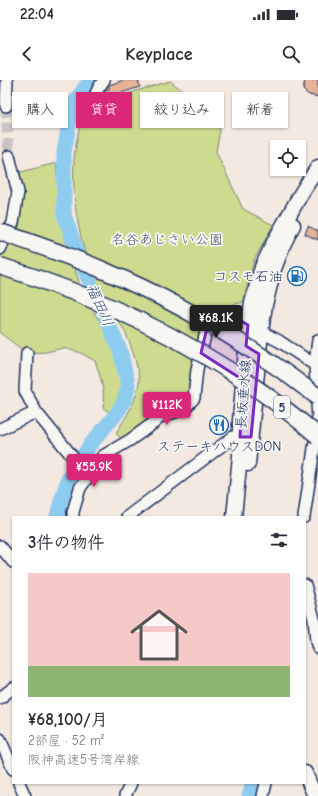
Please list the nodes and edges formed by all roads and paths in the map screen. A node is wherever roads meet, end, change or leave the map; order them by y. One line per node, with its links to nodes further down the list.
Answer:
1 (7, 80): 4 (street)
2 (104, 80): 3 (street)
3 (97, 92)
4 (6, 106)
5 (9, 156): 8 (street)
6 (318, 167): 10 (main road, 長坂垂水線)
7 (318, 184): 11 (main road, 長坂垂水線)
8 (1, 243): 15 (highway, 5, bridge)
9 (0, 266): 18 (highway, 5, bridge)
10 (248, 325): 11 (street); 19 (main road, 長坂垂水線); 23 (street)
11 (260, 332): 14 (street); 19 (main road, 長坂垂水線)
12 (318, 340): 14 (street)
13 (27, 353): 16 (street)
14 (317, 366): 21 (street)
15 (318, 397)
16 (36, 412): 17 (street); 20 (street)
17 (0, 429)
18 (318, 436)
19 (246, 437): 24 (street); 25 (main road, 長坂垂水線); 26 (main road, 長坂垂水線)
20 (72, 456)
21 (309, 482): 22 (street); 27 (street)
22 (318, 489)
23 (73, 516)
24 (128, 516)
25 (234, 516)
26 (243, 516)
27 (304, 516)
28 (0, 546): 29 (street)
29 (12, 561)
30 (306, 588): 31 (street)
31 (318, 648)
32 (12, 689): 33 (street)
33 (0, 698)
34 (0, 739): 35 (street)
35 (12, 767)
36 (306, 776): 41 (main road)
37 (19, 784): 42 (street)
38 (131, 784): 43 (street)
39 (266, 784): 44 (street)
40 (300, 784): 41 (main road)
41 (313, 795)
42 (25, 796)
43 (125, 796)
44 (263, 796)

